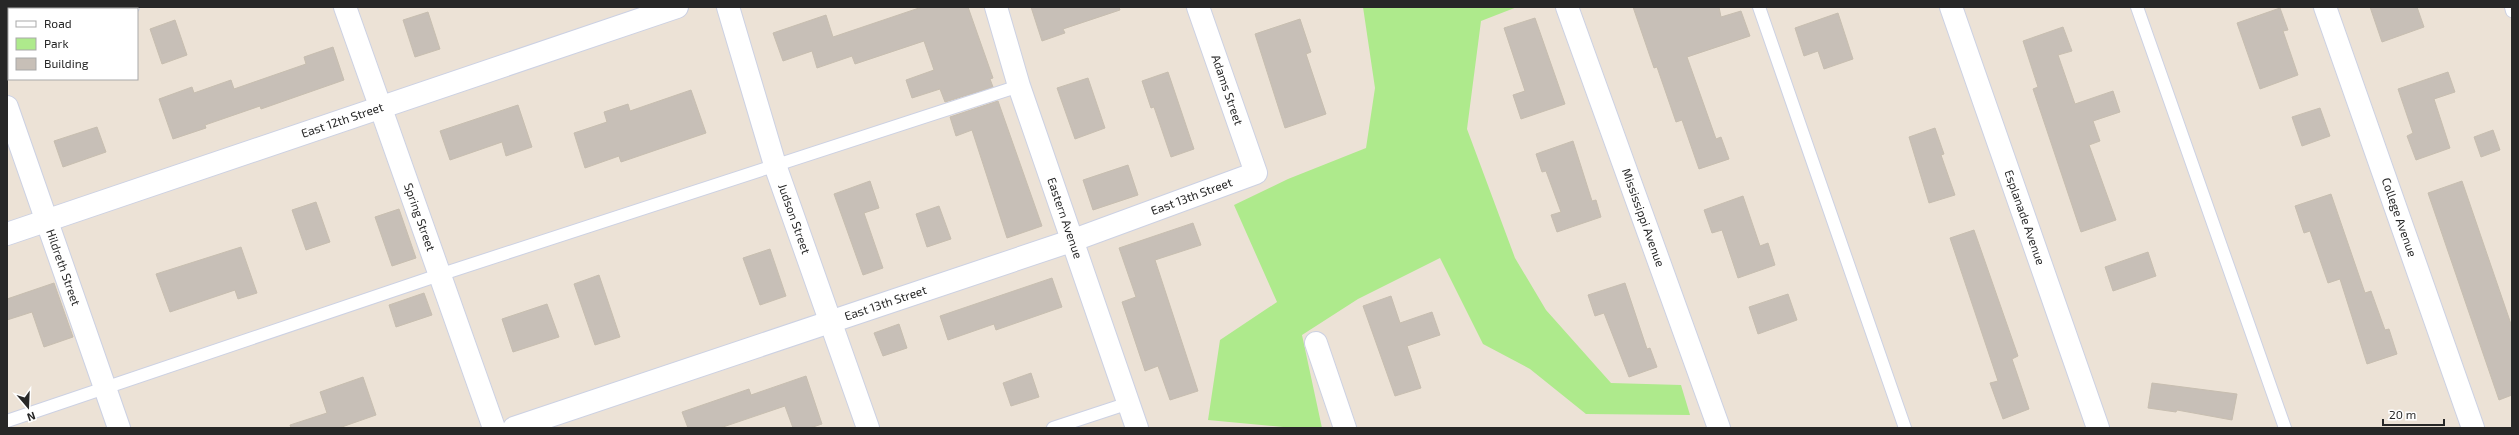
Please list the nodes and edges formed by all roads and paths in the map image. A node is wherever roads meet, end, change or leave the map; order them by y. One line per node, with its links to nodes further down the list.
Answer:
1 (345, 7): 15 (street, Spring Street)
2 (677, 7): 15 (street, East 12th Street)
3 (728, 7): 16 (street, Judson Street)
4 (996, 7): 13 (street, Eastern Avenue)
5 (1198, 7): 17 (street, Adams Street)
6 (1567, 7): 34 (street, Mississippi Avenue)
7 (1759, 7): 35 (lane)
8 (1951, 7): 36 (street, Esplanade Avenue)
9 (2136, 7): 37 (lane)
10 (2325, 7): 38 (street, College Avenue)
11 (2511, 7): 12 (lane)
12 (2512, 11)
13 (1019, 86): 16 (lane); 20 (street, Eastern Avenue)
14 (7, 107): 18 (street, Hildreth Street)
15 (380, 108): 18 (street, East 12th Street); 21 (street, Spring Street)
16 (775, 165): 21 (lane); 22 (street, Judson Street)
17 (1256, 173): 20 (street, East 13th Street)
18 (47, 220): 19 (street, East 12th Street); 24 (street, Hildreth Street)
19 (7, 234)
20 (1071, 241): 22 (street, East 13th Street); 25 (street, Eastern Avenue)
21 (439, 275): 24 (lane); 28 (street, Spring Street)
22 (831, 322): 29 (street, East 13th Street); 30 (street, Judson Street)
23 (1316, 343): 33 (street)
24 (105, 387): 26 (lane); 27 (street, Hildreth Street)
25 (1128, 403): 31 (lane); 32 (street, Eastern Avenue)
26 (7, 421)
27 (119, 428)
28 (494, 428)
29 (514, 428)
30 (868, 428)
31 (1054, 428)
32 (1137, 428)
33 (1345, 428)
34 (1719, 428)
35 (1905, 428)
36 (2098, 428)
37 (2286, 428)
38 (2473, 428)

